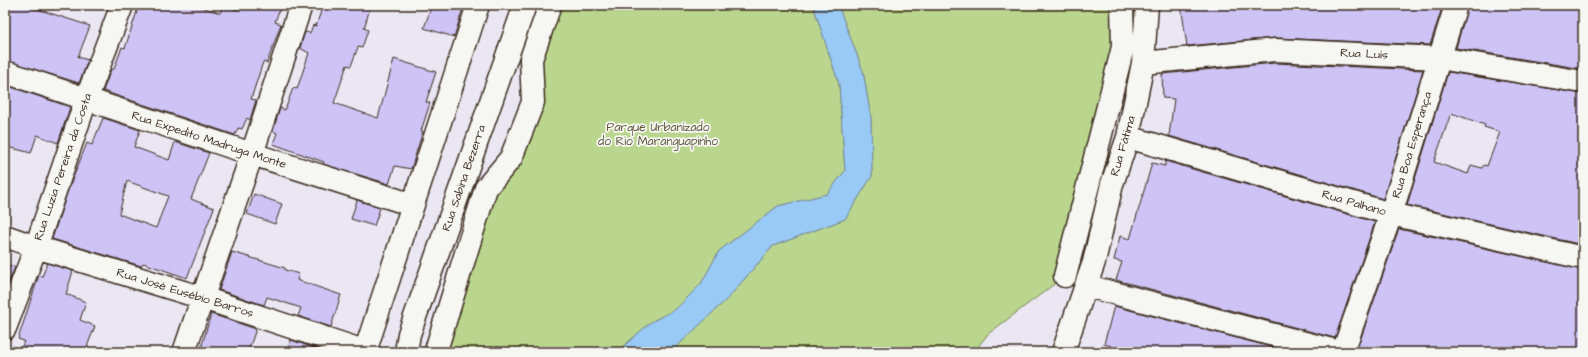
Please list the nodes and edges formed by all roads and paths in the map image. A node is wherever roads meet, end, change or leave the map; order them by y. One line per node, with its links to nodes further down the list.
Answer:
1 (122, 5): 13 (street, Rua Luzia Pereira da Costa)
2 (301, 5): 15 (street)
3 (478, 5): 16 (street)
4 (525, 5): 27 (street, Rua Sabina Bezerra)
5 (550, 5): 28 (street)
6 (1122, 5): 21 (street)
7 (1146, 5): 10 (street, Rua Fátima)
8 (1456, 5): 9 (street, Rua Boa Esperança)
9 (1439, 58): 10 (street, Rua Luís); 12 (street, Rua Luís); 17 (street, Rua Boa Esperança)
10 (1143, 63): 14 (street, Rua Fátima)
11 (5, 72): 13 (street, Rua Expedito Madruga Monte)
12 (1583, 82)
13 (86, 100): 15 (street, Rua Expedito Madruga Monte); 19 (street, Rua Luzia Pereira da Costa)
14 (1128, 137): 17 (street, Rua Palhano); 22 (street, Rua Fátima)
15 (252, 154): 16 (street, Rua Expedito Madruga Monte); 23 (street)
16 (413, 205): 26 (street)
17 (1391, 214): 20 (street, Rua Palhano); 31 (street, Rua Boa Esperança)
18 (5, 236): 19 (street, Rua José Eusébio Barros)
19 (36, 247): 23 (street, Rua José Eusébio Barros); 24 (street, Rua Luzia Pereira da Costa)
20 (1583, 258)
21 (1065, 276)
22 (1086, 286): 29 (street, Rua Fátima); 30 (street)
23 (203, 298): 25 (street); 26 (street, Rua José Eusébio Barros)
24 (5, 328)
25 (184, 352)
26 (365, 352)
27 (406, 352)
28 (438, 352)
29 (1063, 352)
30 (1339, 352)
31 (1343, 352)

